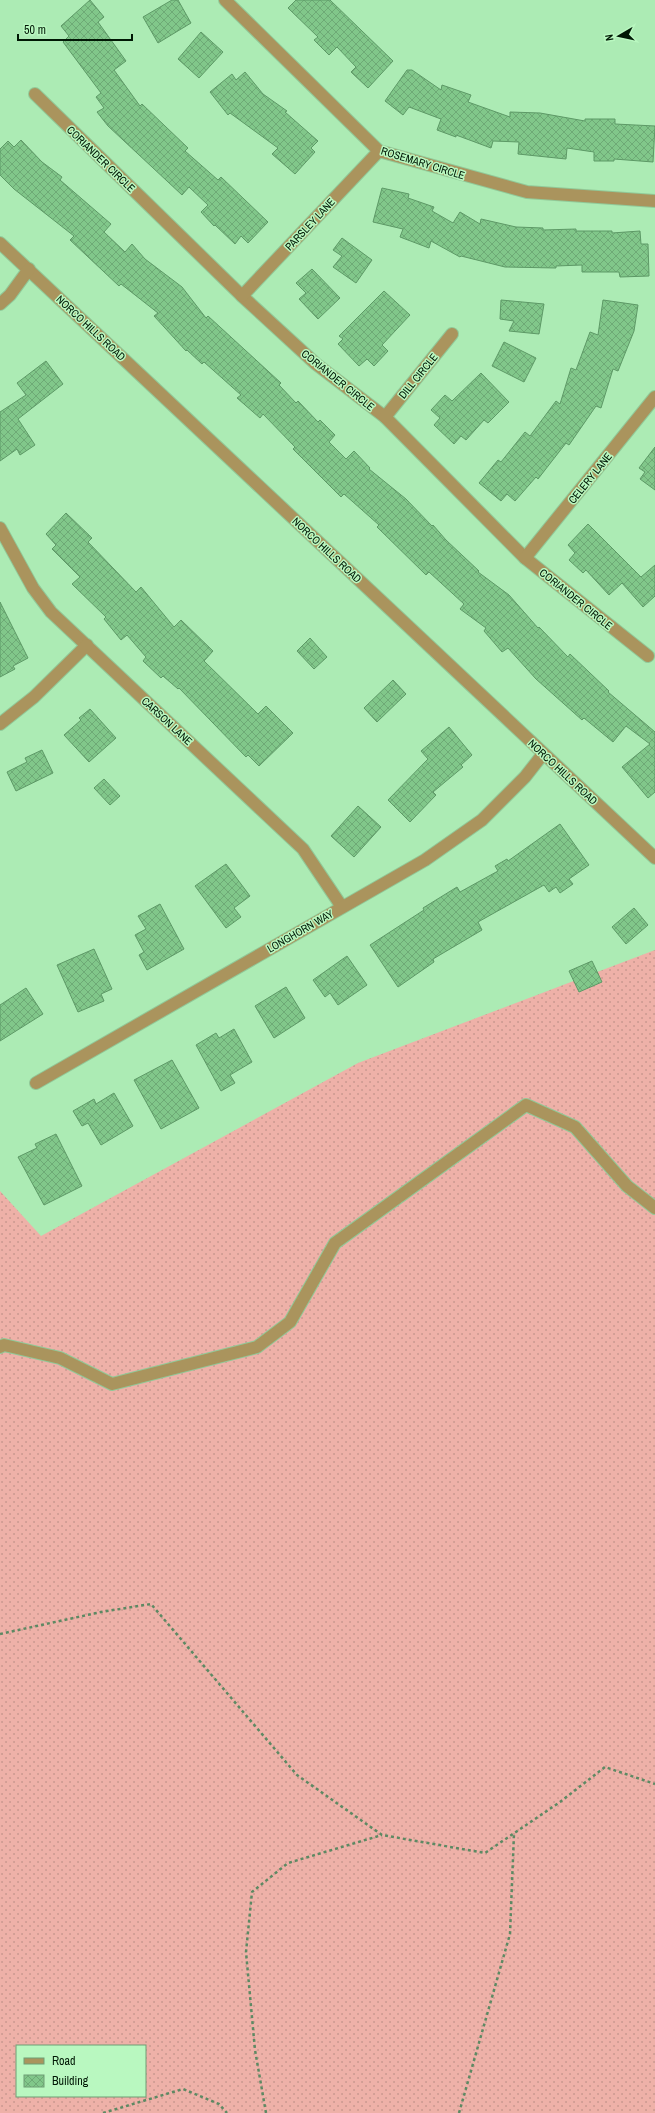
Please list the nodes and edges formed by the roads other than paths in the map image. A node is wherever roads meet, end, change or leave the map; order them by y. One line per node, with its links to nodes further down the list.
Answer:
1 (225, 0): 3 (street, ROSEMARY CIRCLE)
2 (34, 94): 7 (street, CORIANDER CIRCLE)
3 (379, 151): 4 (street, ROSEMARY CIRCLE); 7 (street, PARSLEY LANE)
4 (655, 201)
5 (0, 242): 6 (street, NORCO HILLS ROAD)
6 (29, 270): 8 (street); 17 (street, NORCO HILLS ROAD)
7 (242, 296): 11 (street, CORIANDER CIRCLE)
8 (0, 304)
9 (452, 334): 11 (street, DILL CIRCLE)
10 (655, 397): 13 (street, CELERY LANE)
11 (385, 417): 13 (street, CORIANDER CIRCLE)
12 (0, 528): 14 (street, CARSON LANE)
13 (525, 558): 15 (street, CORIANDER CIRCLE)
14 (87, 645): 16 (street); 19 (street, CARSON LANE)
15 (648, 656)
16 (0, 724)
17 (543, 754): 18 (street, NORCO HILLS ROAD); 19 (street, LONGHORN WAY)
18 (655, 858)
19 (342, 907): 20 (street, LONGHORN WAY)
20 (36, 1083)
21 (655, 1208): 22 (street)
22 (0, 1347)

